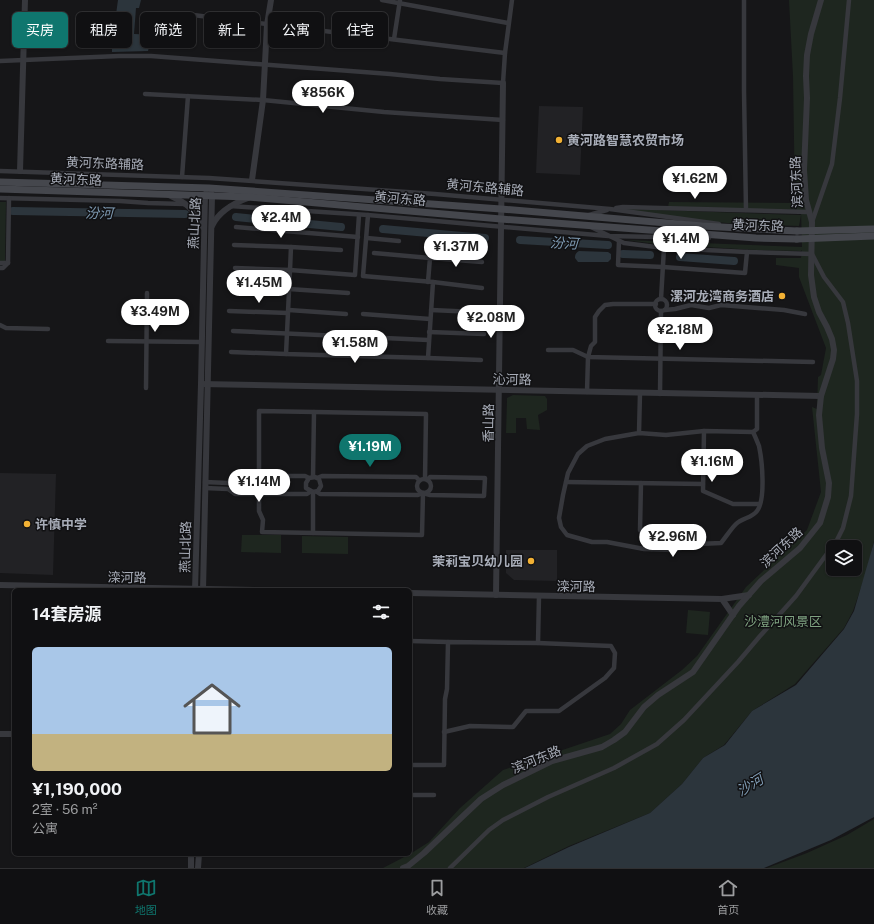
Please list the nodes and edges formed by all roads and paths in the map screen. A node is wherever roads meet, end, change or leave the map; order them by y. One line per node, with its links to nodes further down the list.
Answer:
1 (25, 0): 14 (street)
2 (271, 0): 11 (street)
3 (382, 0): 8 (street)
4 (512, 0): 10 (street)
5 (744, 0): 40 (street)
6 (821, 0): 41 (street, 滨河东路)
7 (848, 0): 46 (street)
8 (399, 2): 10 (street); 12 (street)
9 (196, 15): 11 (street)
10 (508, 22): 13 (street)
11 (267, 25): 12 (street); 16 (street)
12 (394, 39): 13 (street)
13 (505, 53): 17 (street)
14 (23, 60): 15 (street); 16 (street); 23 (street)
15 (0, 61)
16 (264, 64): 17 (street); 20 (street)
17 (503, 83): 21 (street, 香山路)
18 (144, 94): 19 (street)
19 (188, 96): 20 (street); 24 (street)
20 (263, 100): 21 (street); 26 (street)
21 (503, 120): 35 (street, 香山路)
22 (0, 171): 23 (street, 黄河东路辅路)
23 (20, 171): 24 (street, 黄河东路辅路)
24 (182, 177): 25 (street, 黄河东路辅路)
25 (209, 178): 26 (street, 黄河东路辅路); 28 (street)
26 (252, 180): 35 (street, 黄河东路辅路)
27 (0, 182): 28 (main road, 黄河东路)
28 (209, 188): 31 (street, 燕山北路); 38 (main road, 黄河东路)
29 (0, 189): 30 (main road, 黄河东路)
30 (166, 194): 31 (main road, 黄河东路); 36 (street)
31 (208, 195): 34 (main road, 黄河东路); 49 (street, 燕山北路); 50 (street, 燕山北路)
32 (0, 198): 33 (street)
33 (9, 198): 36 (street); 71 (street)
34 (248, 198): 37 (street); 45 (main road, 黄河东路)
35 (502, 200): 38 (street, 香山路); 39 (street, 黄河东路辅路)
36 (186, 204): 49 (street)
37 (230, 206): 42 (street); 50 (street)
38 (501, 209): 44 (main road, 黄河东路); 45 (street, 香山路)
39 (610, 209): 40 (street); 44 (street); 51 (street, 黄河东路辅路)
40 (746, 210): 41 (street)
41 (808, 212): 46 (street, 滨河东路)
42 (359, 215): 43 (street); 56 (street)
43 (368, 215): 45 (street); 57 (street)
44 (586, 216): 51 (main road, 黄河东路)
45 (501, 222): 47 (main road, 黄河东路); 54 (street); 114 (street, 香山路)
46 (812, 222): 67 (street, 滨河东路)
47 (586, 225): 54 (street); 58 (main road, 黄河东路)
48 (236, 227): 56 (street)
49 (204, 228): 102 (street, 燕山北路)
50 (211, 229): 112 (street, 燕山北路)
51 (758, 229): 53 (main road, 黄河东路)
52 (874, 229): 53 (main road, bridge)
53 (797, 235): 55 (main road, bridge); 58 (main road, 黄河东路)
54 (608, 236): 58 (street); 60 (street)
55 (874, 236)
56 (358, 237): 75 (street)
57 (367, 238): 59 (street); 76 (street)
58 (756, 238)
59 (399, 241)
60 (619, 241): 63 (street); 72 (street)
61 (234, 246): 62 (street)
62 (291, 248): 64 (street); 75 (street)
63 (664, 248): 65 (street); 72 (street)
64 (341, 250)
65 (747, 252): 67 (street); 72 (street)
66 (374, 253): 68 (street)
67 (812, 254): 119 (street, 滨河东路); 161 (street)
68 (430, 258): 69 (street); 76 (street)
69 (482, 262)
70 (0, 263): 71 (street)
71 (8, 263): 73 (street)
72 (663, 267): 82 (street)
73 (0, 268)
74 (235, 268): 75 (street)
75 (290, 270): 79 (street)
76 (430, 282): 78 (street); 84 (street)
77 (233, 288): 79 (street)
78 (482, 288)
79 (289, 289): 81 (street); 87 (street)
80 (147, 293): 101 (street)
81 (348, 293)
82 (661, 299): 83 (street); 85 (street)
83 (656, 304): 85 (street); 106 (street)
84 (431, 310): 88 (street); 92 (street)
85 (663, 310): 91 (street); 108 (street)
86 (229, 311): 87 (street)
87 (288, 312): 89 (street); 97 (street)
88 (476, 312)
89 (346, 314)
90 (363, 314): 92 (street)
91 (805, 314)
92 (430, 319): 96 (street)
93 (0, 325): 94 (street)
94 (48, 329)
95 (233, 331): 97 (street)
96 (429, 332): 98 (street); 99 (street)
97 (288, 334): 99 (street); 105 (street)
98 (484, 334)
99 (428, 340): 107 (street)
100 (108, 341): 101 (street)
101 (146, 341): 102 (street); 113 (street)
102 (202, 342): 111 (street, 燕山北路)
103 (548, 350): 106 (street)
104 (231, 352): 105 (street)
105 (286, 354): 107 (street)
106 (588, 357): 108 (street); 115 (street)
107 (428, 358): 109 (street)
108 (661, 359): 110 (street); 117 (street)
109 (481, 360)
110 (813, 362)
111 (201, 384): 112 (street, 沁河路); 139 (street, 燕山北路)
112 (209, 384): 114 (street, 沁河路); 130 (street, 燕山北路)
113 (146, 388)
114 (499, 390): 115 (street, 沁河路); 142 (street, 香山路)
115 (587, 392): 116 (street, 沁河路)
116 (640, 393): 117 (street, 沁河路); 123 (street)
117 (660, 394): 118 (street, 沁河路)
118 (757, 396): 119 (street, 沁河路); 122 (street)
119 (821, 396): 143 (street, 滨河东路)
120 (314, 412): 124 (street); 125 (street); 126 (street)
121 (704, 431): 122 (street); 123 (street); 129 (street)
122 (753, 432): 134 (street)
123 (639, 433): 127 (street)
124 (259, 476): 125 (street); 130 (street); 133 (street)
125 (313, 478): 126 (street); 131 (street); 131 (street)
126 (424, 480): 132 (street); 132 (street); 132 (street)
127 (566, 482): 128 (street); 136 (street)
128 (641, 483): 129 (street); 136 (street)
129 (703, 484): 134 (street)
130 (205, 485): 133 (street); 140 (street, 燕山北路)
131 (313, 492): 132 (street); 133 (street); 135 (street)
132 (423, 493): 135 (street)
133 (259, 494): 135 (street)
134 (760, 504): 136 (street)
135 (313, 533)
136 (652, 549)
137 (0, 586): 138 (street, 滦河路)
138 (58, 588)
139 (195, 588)
140 (203, 588)
141 (412, 593): 142 (street, 滦河路)
142 (496, 595): 144 (street, 滦河路)
143 (749, 595): 145 (street, 滦河路); 146 (street, 滨河东路)
144 (539, 596): 145 (street, 滦河路); 149 (street)
145 (722, 599): 146 (street)
146 (733, 615): 160 (street, 滨河东路)
147 (412, 641): 148 (street)
148 (448, 642): 149 (street); 150 (street)
149 (538, 643): 150 (street)
150 (444, 732): 153 (street)
151 (0, 734): 152 (street)
152 (12, 734)
153 (412, 765)
154 (412, 794): 155 (street)
155 (434, 795)
156 (191, 856): 158 (street)
157 (199, 856): 159 (street)
158 (191, 868)
159 (198, 868)
160 (403, 868)
161 (450, 868)

